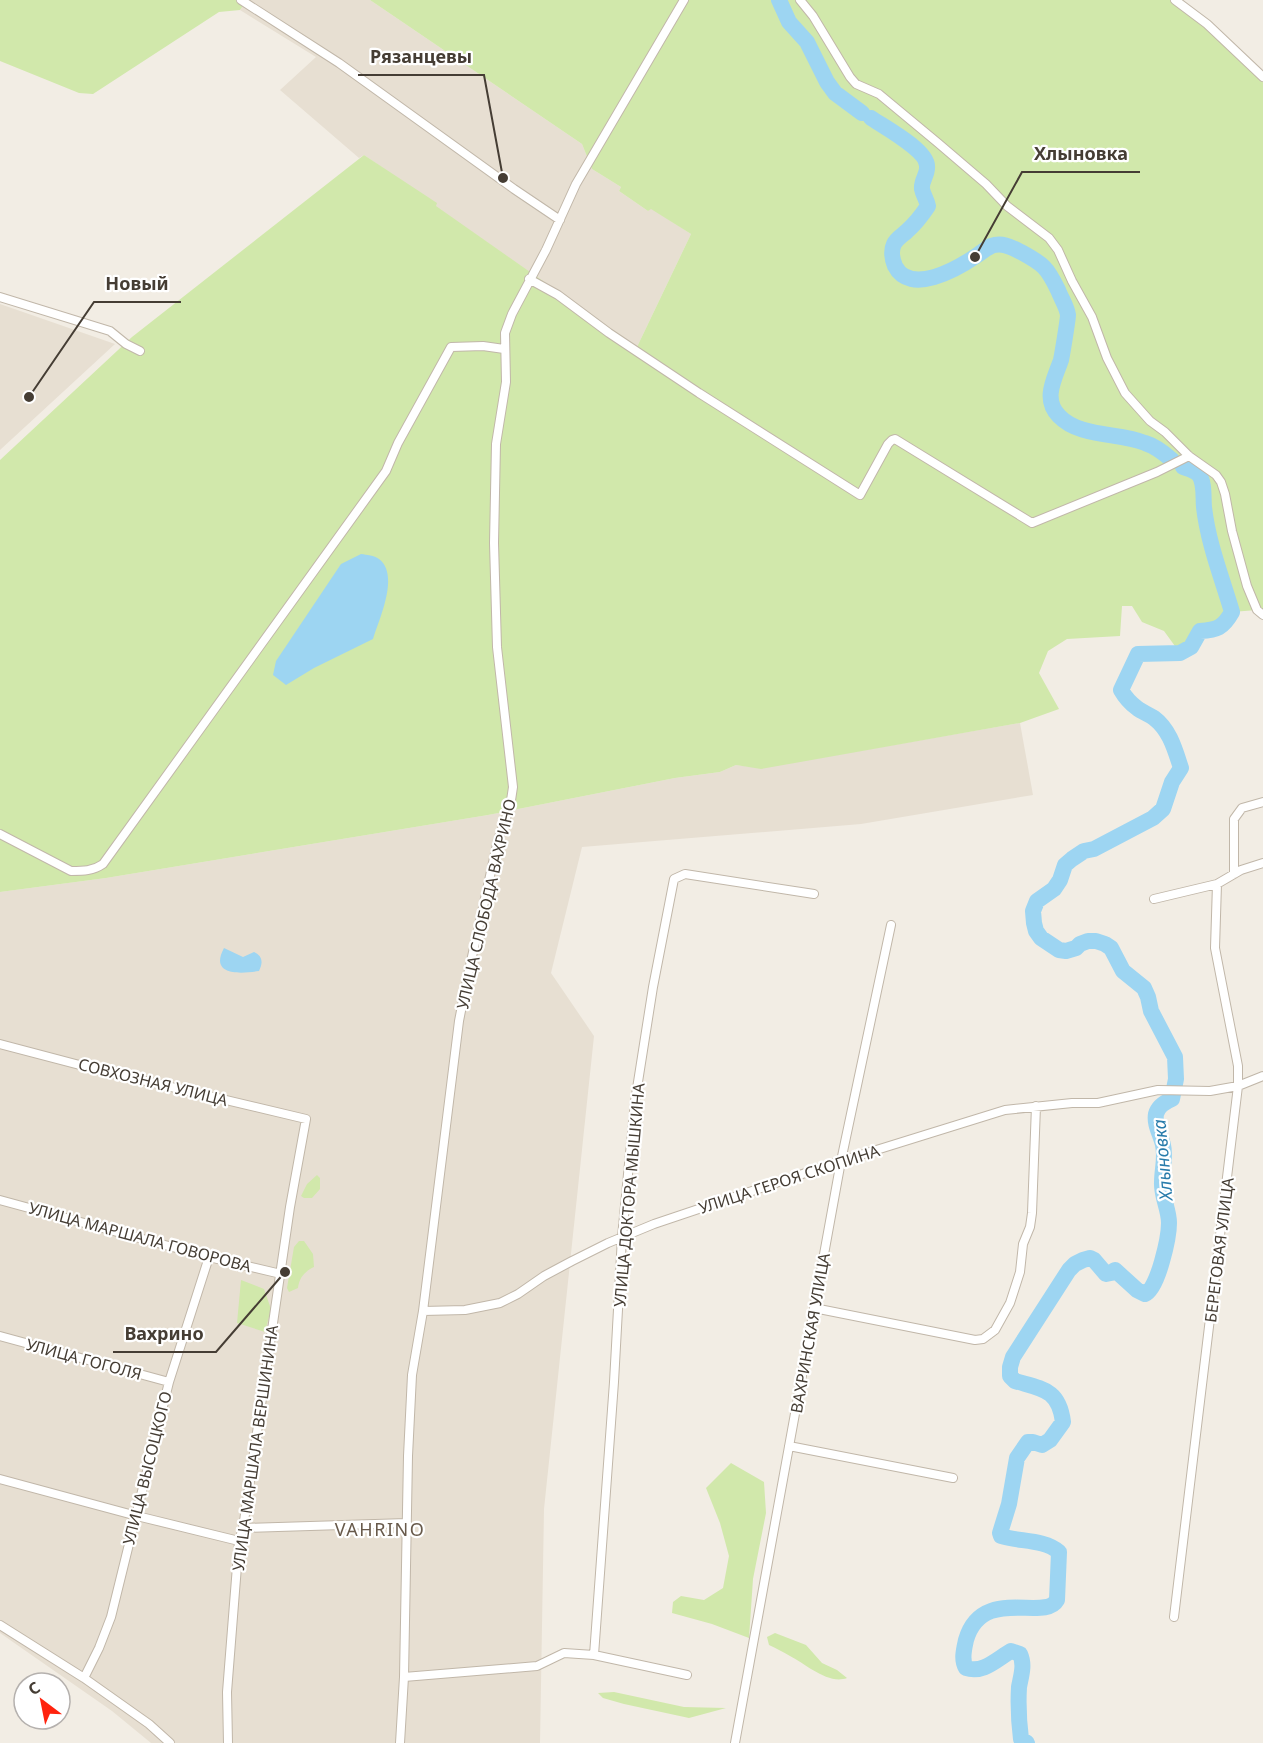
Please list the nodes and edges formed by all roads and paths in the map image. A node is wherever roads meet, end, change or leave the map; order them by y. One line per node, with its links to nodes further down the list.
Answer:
1 (241, 0): 6 (street)
2 (684, 0): 6 (street, УЛИЦА СЛОБОДА ВАХРИНО)
3 (800, 0): 11 (street)
4 (1175, 0): 5 (street)
5 (1263, 76)
6 (560, 220): 7 (street, УЛИЦА СЛОБОДА ВАХРИНО)
7 (530, 279): 9 (street, УЛИЦА СЛОБОДА ВАХРИНО); 11 (street)
8 (0, 297): 10 (street)
9 (504, 349): 14 (street); 32 (street, УЛИЦА СЛОБОДА ВАХРИНО)
10 (140, 351)
11 (1189, 456): 12 (street)
12 (1263, 615)
13 (1263, 802): 16 (street)
14 (0, 834)
15 (1263, 863): 16 (street)
16 (1234, 874): 17 (street)
17 (1217, 884): 19 (street); 23 (street, БЕРЕГОВАЯ УЛИЦА)
18 (814, 894): 28 (street, УЛИЦА ДОКТОРА МЫШКИНА)
19 (1154, 899)
20 (891, 925): 26 (street, ВАХРИНСКАЯ УЛИЦА)
21 (0, 1044): 25 (street, СОВХОЗНАЯ УЛИЦА)
22 (1263, 1076): 23 (street, УЛИЦА ГЕРОЯ СКОПИНА)
23 (1238, 1086): 24 (street, УЛИЦА ГЕРОЯ СКОПИНА); 42 (street, БЕРЕГОВАЯ УЛИЦА)
24 (1036, 1106): 26 (street, УЛИЦА ГЕРОЯ СКОПИНА); 31 (street)
25 (306, 1119): 30 (street, УЛИЦА МАРШАЛА ВЕРШИНИНА)
26 (841, 1161): 28 (street, УЛИЦА ГЕРОЯ СКОПИНА); 31 (street, ВАХРИНСКАЯ УЛИЦА)
27 (0, 1200): 29 (street, УЛИЦА МАРШАЛА ГОВОРОВА)
28 (622, 1237): 32 (street, УЛИЦА ГЕРОЯ СКОПИНА); 44 (street, УЛИЦА ДОКТОРА МЫШКИНА)
29 (209, 1257): 30 (street, УЛИЦА МАРШАЛА ГОВОРОВА); 34 (street, УЛИЦА ВЫСОЦКОГО)
30 (281, 1274): 40 (street, УЛИЦА МАРШАЛА ВЕРШИНИНА)
31 (814, 1308): 35 (street, ВАХРИНСКАЯ УЛИЦА)
32 (423, 1311): 39 (street, УЛИЦА СЛОБОДА ВАХРИНО)
33 (0, 1336): 34 (street, УЛИЦА ГОГОЛЯ)
34 (169, 1382): 38 (street, УЛИЦА ВЫСОЦКОГО)
35 (789, 1446): 36 (street); 51 (street, ВАХРИНСКАЯ УЛИЦА)
36 (953, 1478)
37 (0, 1479): 38 (street)
38 (137, 1516): 41 (street); 47 (street, УЛИЦА ВЫСОЦКОГО)
39 (407, 1523): 40 (street); 46 (street, УЛИЦА СЛОБОДА ВАХРИНО)
40 (243, 1528): 41 (street, УЛИЦА МАРШАЛА ВЕРШИНИНА)
41 (239, 1541): 49 (street, УЛИЦА МАРШАЛА ВЕРШИНИНА)
42 (1174, 1617)
43 (0, 1625): 47 (street)
44 (594, 1655): 45 (street); 46 (street)
45 (687, 1675)
46 (404, 1677): 50 (street, УЛИЦА СЛОБОДА ВАХРИНО)
47 (84, 1678): 48 (street)
48 (170, 1743)
49 (228, 1743)
50 (400, 1743)
51 (735, 1743)

